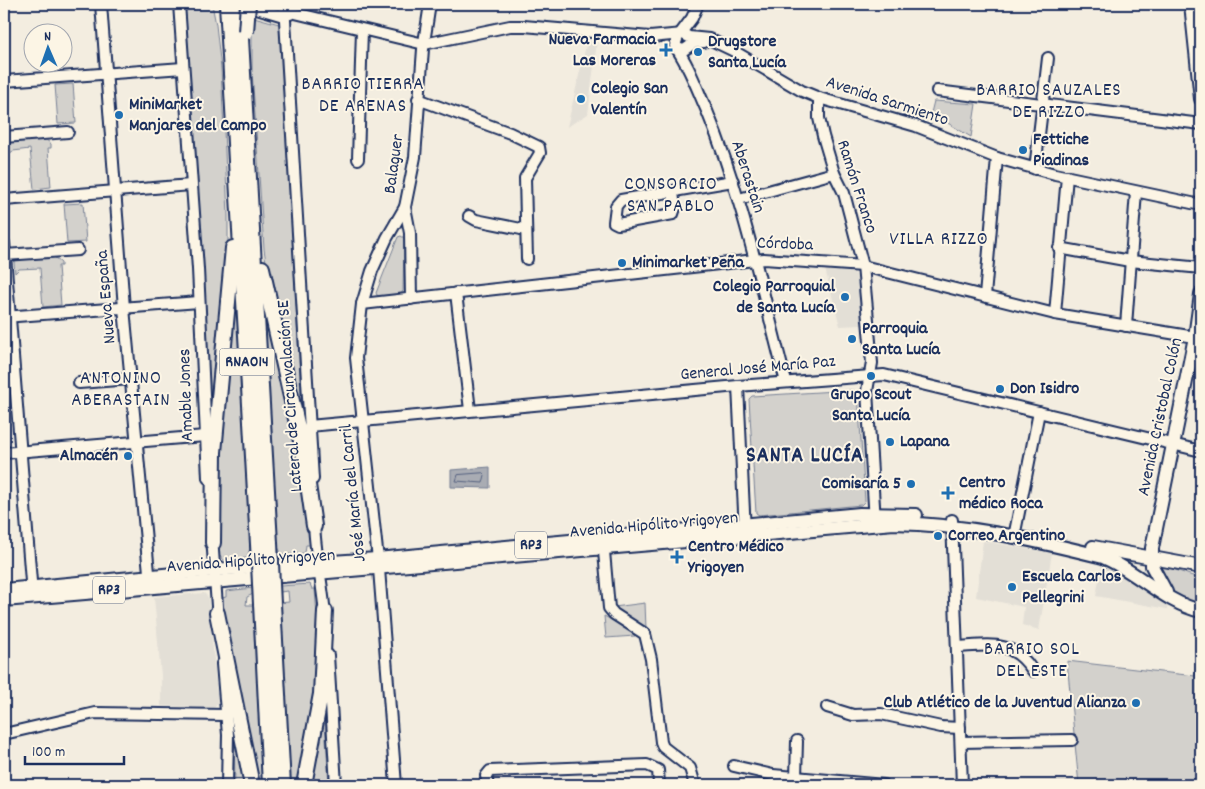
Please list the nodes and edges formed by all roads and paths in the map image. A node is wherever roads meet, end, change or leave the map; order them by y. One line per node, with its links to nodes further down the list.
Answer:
1 (101, 4): 17 (street, Nueva España)
2 (179, 4): 16 (street, Amable Jones)
3 (218, 4): 11 (highway)
4 (227, 4): 11 (highway, RNA014)
5 (240, 4): 10 (street, Avenida Sarmiento); 11 (highway, RNA014)
6 (248, 4): 11 (highway, bridge)
7 (430, 4): 14 (street, Balaguer)
8 (698, 4): 13 (street)
9 (1191, 4): 22 (main road)
10 (286, 8): 12 (street, Avenida Sarmiento); 73 (street, Lateral de Circunvalación SE)
11 (234, 29): 32 (highway, RNA014); 38 (highway, RNA014)
12 (362, 30): 14 (street, Avenida Sarmiento); 28 (street)
13 (683, 41): 14 (street, Avenida Sarmiento); 20 (street, Avenida Sarmiento); 33 (street, Aberastain)
14 (424, 44): 21 (street, Balaguer)
15 (1048, 58): 23 (street)
16 (183, 68): 17 (street); 34 (street, Amable Jones)
17 (106, 74): 18 (street); 35 (street, Nueva España)
18 (4, 82)
19 (937, 91): 23 (street)
20 (819, 98): 27 (street, Avenida Sarmiento); 30 (street, Ramón Franco)
21 (418, 99): 42 (street, Balaguer); 44 (street)
22 (1201, 99)
23 (1044, 104): 24 (street); 29 (street)
24 (1201, 124)
25 (68, 132): 26 (street)
26 (4, 137)
27 (997, 158): 29 (street, Avenida Sarmiento); 56 (street)
28 (358, 159)
29 (1035, 169): 31 (street, Avenida Sarmiento)
30 (834, 173): 39 (street); 52 (street, Ramón Franco)
31 (1066, 176): 37 (street, Avenida Sarmiento); 46 (street)
32 (237, 179): 86 (highway); 87 (highway, RNA014)
33 (733, 182): 36 (street); 39 (street, Aberastain)
34 (191, 185): 35 (street); 58 (street, Amable Jones)
35 (115, 191): 40 (street); 60 (street, Nueva España)
36 (673, 192): 36 (street)
37 (1136, 192): 41 (street, Avenida Sarmiento); 51 (street)
38 (250, 194): 82 (highway); 87 (highway, RNA014)
39 (739, 199): 49 (street, Aberastain)
40 (4, 200)
41 (1201, 205)
42 (405, 207): 57 (street, Balaguer); 59 (street, José María del Carril)
43 (469, 216): 44 (street)
44 (526, 230): 50 (street)
45 (4, 243): 48 (street)
46 (1060, 248): 51 (street); 61 (street)
47 (78, 250): 48 (street)
48 (5, 255): 62 (street)
49 (755, 259): 52 (street, Córdoba); 54 (street, Córdoba); 67 (street, Aberastain)
50 (527, 260)
51 (1130, 260): 53 (street); 63 (street)
52 (863, 266): 56 (street, Córdoba); 65 (street, Ramón Franco)
53 (1201, 268)
54 (456, 293): 57 (street, Córdoba); 70 (street)
55 (1201, 294): 64 (main road, Avenida Cristobal Colón)
56 (985, 296): 61 (street, Córdoba)
57 (411, 299): 59 (street, Córdoba)
58 (200, 302): 60 (street); 74 (street, Amable Jones)
59 (362, 304): 72 (street, José María del Carril)
60 (124, 308): 62 (street); 66 (street, Nueva España)
61 (1056, 314): 63 (street, Córdoba)
62 (7, 317): 78 (street)
63 (1126, 326): 64 (street, Córdoba)
64 (1198, 338): 76 (main road, Avenida Cristobal Colón)
65 (868, 376): 67 (street, General José María Paz); 71 (street, General José María Paz); 80 (street, Ramón Franco)
66 (131, 379): 68 (street); 75 (street, Nueva España)
67 (786, 382): 69 (street, General José María Paz)
68 (79, 383)
69 (738, 386): 70 (street, General José María Paz); 83 (street)
70 (470, 410): 72 (street, General José María Paz)
71 (1039, 412): 76 (street, General José María Paz); 84 (street)
72 (363, 422): 73 (street, General José María Paz); 89 (street, José María del Carril)
73 (309, 426): 82 (street, Lateral de Circunvalación SE)
74 (205, 436): 75 (street); 86 (street, Amable Jones)
75 (137, 442): 78 (street); 94 (street, Nueva España)
76 (1173, 444): 77 (street, General José María Paz); 88 (main road, Avenida Cristobal Colón)
77 (1201, 451)
78 (21, 452): 79 (street); 96 (street)
79 (4, 453)
80 (875, 519): 81 (main road, Avenida Hipólito Yrigoyen / RP3); 83 (main road, Avenida Hipólito Yrigoyen / RP3)
81 (952, 524): 84 (main road, Avenida Hipólito Yrigoyen / RP3); 103 (street)
82 (314, 526): 91 (street, Lateral de Circunvalación SE)
83 (745, 530): 85 (main road, Avenida Hipólito Yrigoyen / RP3)
84 (1015, 534): 88 (main road, Avenida Hipólito Yrigoyen / RP3); 97 (main road, Avenida Hipólito Yrigoyen / RP3)
85 (604, 543): 89 (main road, Avenida Hipólito Yrigoyen / RP3); 123 (street)
86 (213, 544): 92 (street, Amable Jones)
87 (264, 544): 99 (highway, RNA014, bridge)
88 (1158, 557): 90 (main road); 93 (main road); 97 (main road)
89 (378, 564): 91 (main road, Avenida Hipólito Yrigoyen / RP3); 120 (street, José María del Carril)
90 (1201, 567)
91 (319, 568): 92 (main road, Avenida Hipólito Yrigoyen / RP3); 100 (street, Lateral de Circunvalación SE)
92 (215, 576): 94 (main road, Avenida Hipólito Yrigoyen / RP3); 102 (street, Amable Jones)
93 (1201, 576)
94 (150, 582): 96 (main road, Avenida Hipólito Yrigoyen / RP3)
95 (4, 590): 96 (main road, Avenida Hipólito Yrigoyen / RP3)
96 (32, 592): 98 (main road, Avenida Hipólito Yrigoyen / RP3)
97 (1170, 598): 101 (main road, Avenida Hipólito Yrigoyen / RP3)
98 (4, 600)
99 (267, 604): 116 (highway, RNA014); 117 (highway, RNA014)
100 (325, 611): 118 (highway); 119 (street, Lateral de Circunvalación SE)
101 (1201, 611)
102 (217, 613): 106 (street, Amable Jones); 115 (highway)
103 (957, 647): 104 (street); 107 (street)
104 (1033, 671)
105 (827, 707): 107 (street)
106 (226, 715): 108 (street); 114 (street, Amable Jones)
107 (960, 728): 111 (street)
108 (4, 734)
109 (1072, 740): 111 (street)
110 (797, 741): 113 (street)
111 (961, 742): 125 (street)
112 (734, 766): 113 (street)
113 (796, 778): 124 (street)
114 (227, 785)
115 (252, 785)
116 (270, 785)
117 (283, 785)
118 (304, 785)
119 (336, 785)
120 (396, 785)
121 (488, 785): 122 (street)
122 (659, 785)
123 (695, 785)
124 (884, 785)
125 (962, 785)

